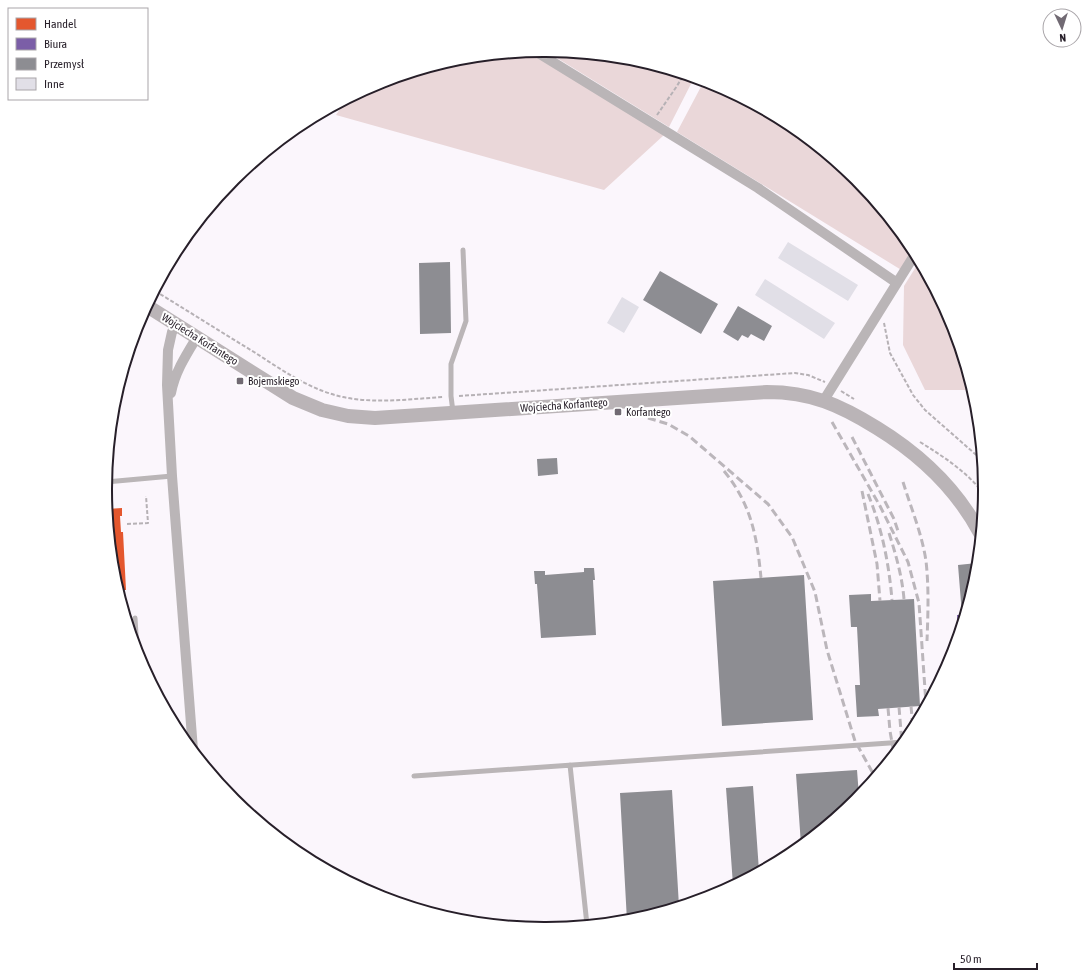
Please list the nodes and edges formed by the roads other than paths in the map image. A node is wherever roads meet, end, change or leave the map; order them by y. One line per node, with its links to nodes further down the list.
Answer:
1 (545, 57): 4 (street)
2 (463, 250): 10 (lane)
3 (912, 260): 4 (street)
4 (897, 283): 8 (street)
5 (152, 309): 6 (street, Wojciecha Korfantego)
6 (176, 324): 7 (street, Wojciecha Korfantego); 9 (street)
7 (197, 337): 9 (street); 10 (street, Wojciecha Korfantego)
8 (824, 400): 10 (street, Wojciecha Korfantego); 13 (street, Wojciecha Korfantego)
9 (169, 407): 11 (street)
10 (453, 413)
11 (172, 476): 12 (lane); 16 (street)
12 (112, 481)
13 (976, 527)
14 (135, 618): 15 (lane)
15 (136, 631)
16 (192, 740)
17 (896, 743): 18 (lane)
18 (570, 765): 19 (lane); 20 (lane)
19 (414, 776)
20 (586, 920)

